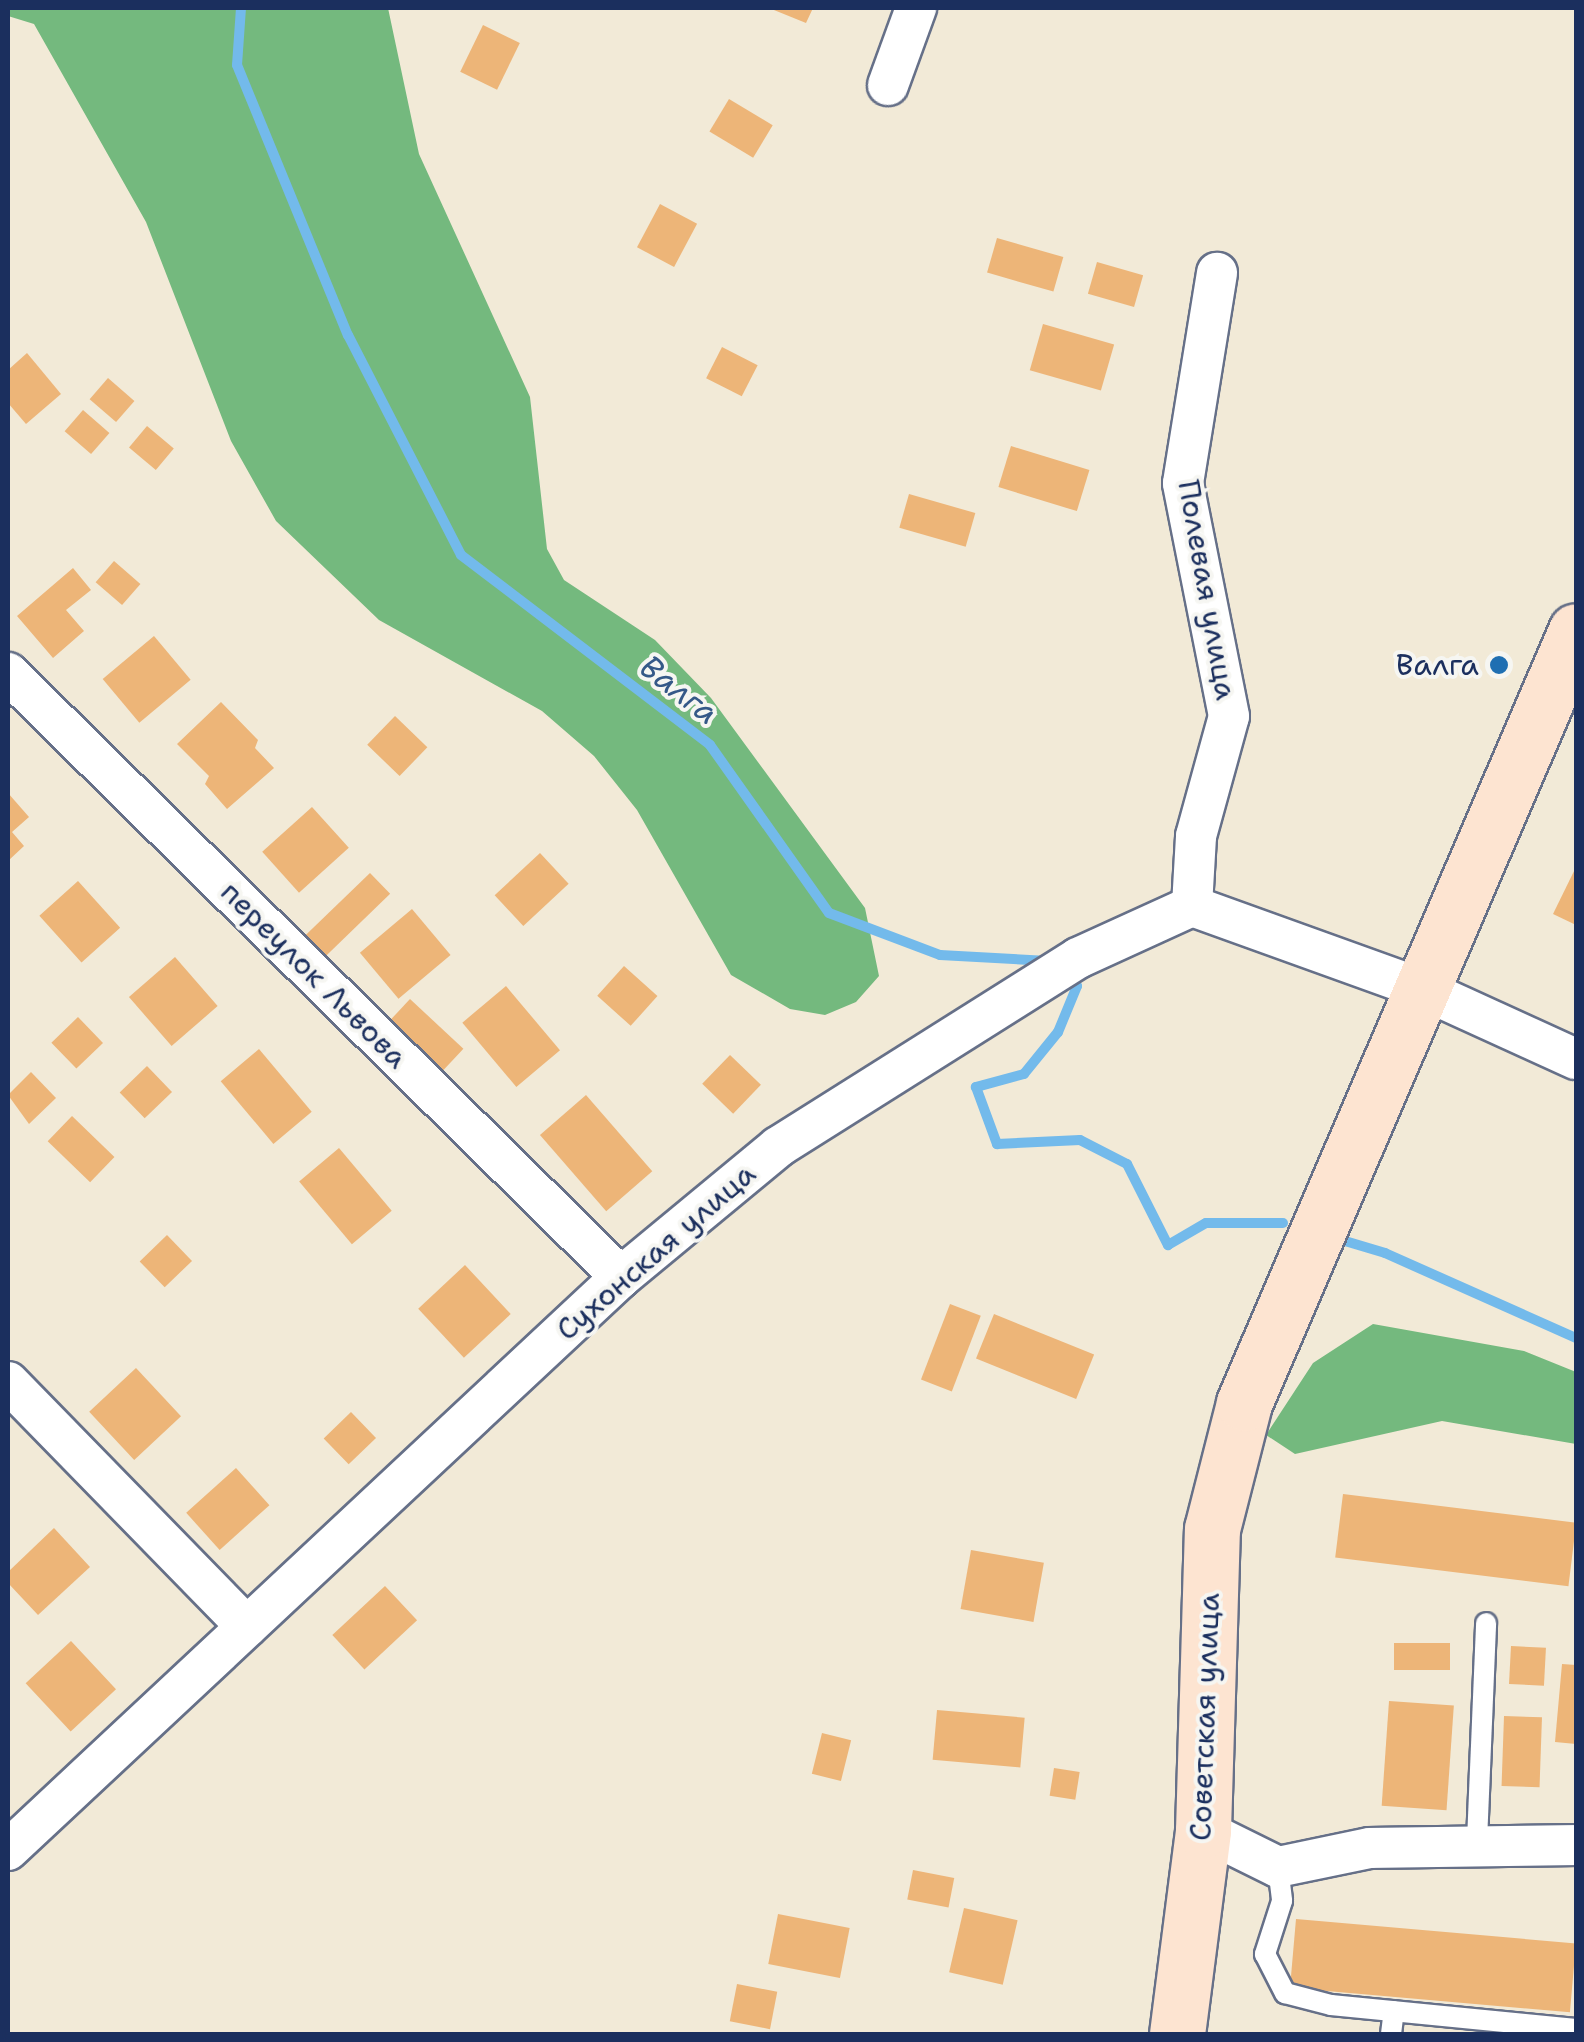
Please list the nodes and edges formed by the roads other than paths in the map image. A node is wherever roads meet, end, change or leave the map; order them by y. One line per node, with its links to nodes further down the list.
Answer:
1 (916, 8): 2 (street)
2 (888, 86)
3 (1217, 273): 6 (street, Полевая улица)
4 (1576, 631): 7 (street, Советская улица)
5 (8, 673): 9 (street, переулок Львова)
6 (1192, 906): 7 (street); 9 (street, Сухонская улица)
7 (1420, 988): 8 (street); 13 (street, Советская улица)
8 (1576, 1059)
9 (621, 1277): 12 (street, Сухонская улица)
10 (8, 1382): 12 (street)
11 (1486, 1623): 14 (lane)
12 (247, 1627): 16 (street, Сухонская улица)
13 (1203, 1830): 17 (street); 20 (street, Советская улица)
14 (1477, 1841): 15 (street); 17 (street)
15 (1576, 1845)
16 (8, 1850)
17 (1278, 1867): 18 (lane)
18 (1394, 2011): 19 (lane); 21 (lane)
19 (1576, 2029)
20 (1177, 2034)
21 (1392, 2034)

